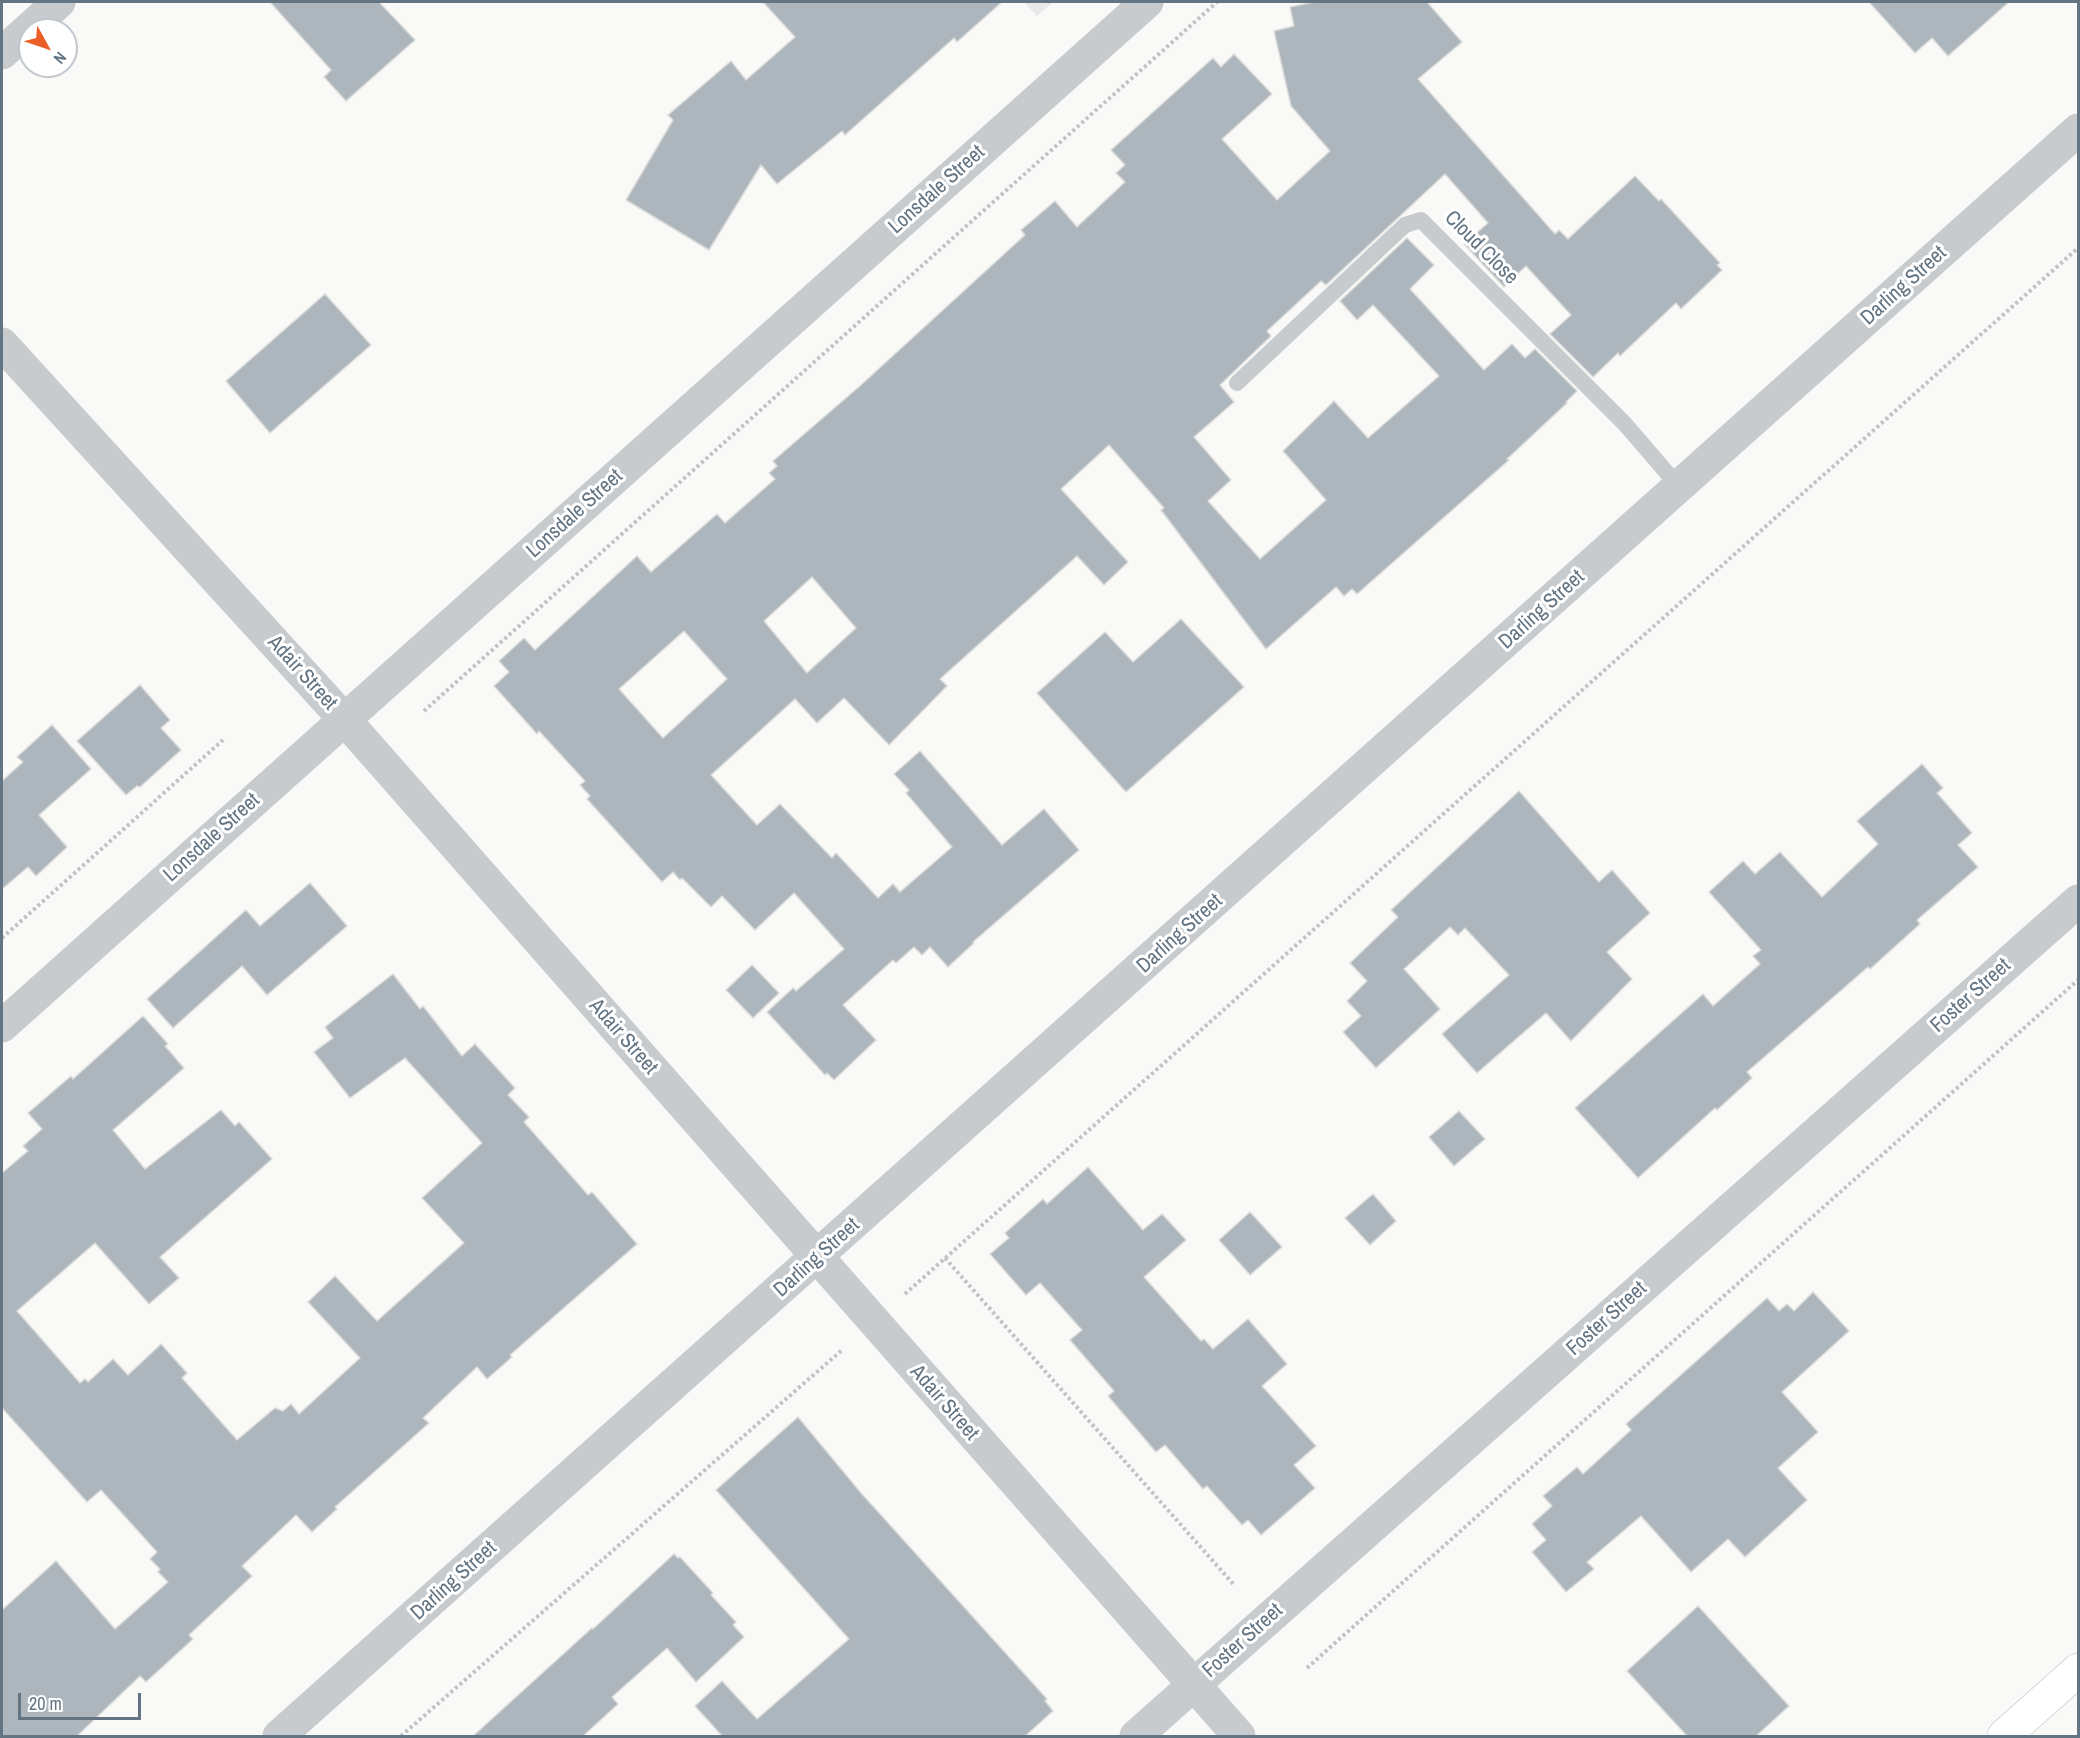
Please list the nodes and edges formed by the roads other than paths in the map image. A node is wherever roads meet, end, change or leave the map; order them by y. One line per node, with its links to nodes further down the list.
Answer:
1 (59, 2): 3 (street)
2 (1147, 2): 8 (street, Lonsdale Street)
3 (2, 53)
4 (2079, 130): 7 (street, Darling Street)
5 (2, 344): 8 (street, Adair Street)
6 (1237, 383): 7 (lane, Cloud Close)
7 (1680, 488): 11 (street, Darling Street)
8 (345, 720): 10 (street, Lonsdale Street); 11 (street, Adair Street)
9 (2079, 901): 13 (street, Foster Street)
10 (2, 1026)
11 (817, 1258): 13 (street, Adair Street); 14 (street, Darling Street)
12 (2079, 1670): 17 (main road)
13 (1192, 1686): 15 (street, Foster Street); 16 (street, Adair Street)
14 (279, 1737)
15 (1136, 1737)
16 (1239, 1737)
17 (2004, 1737)

